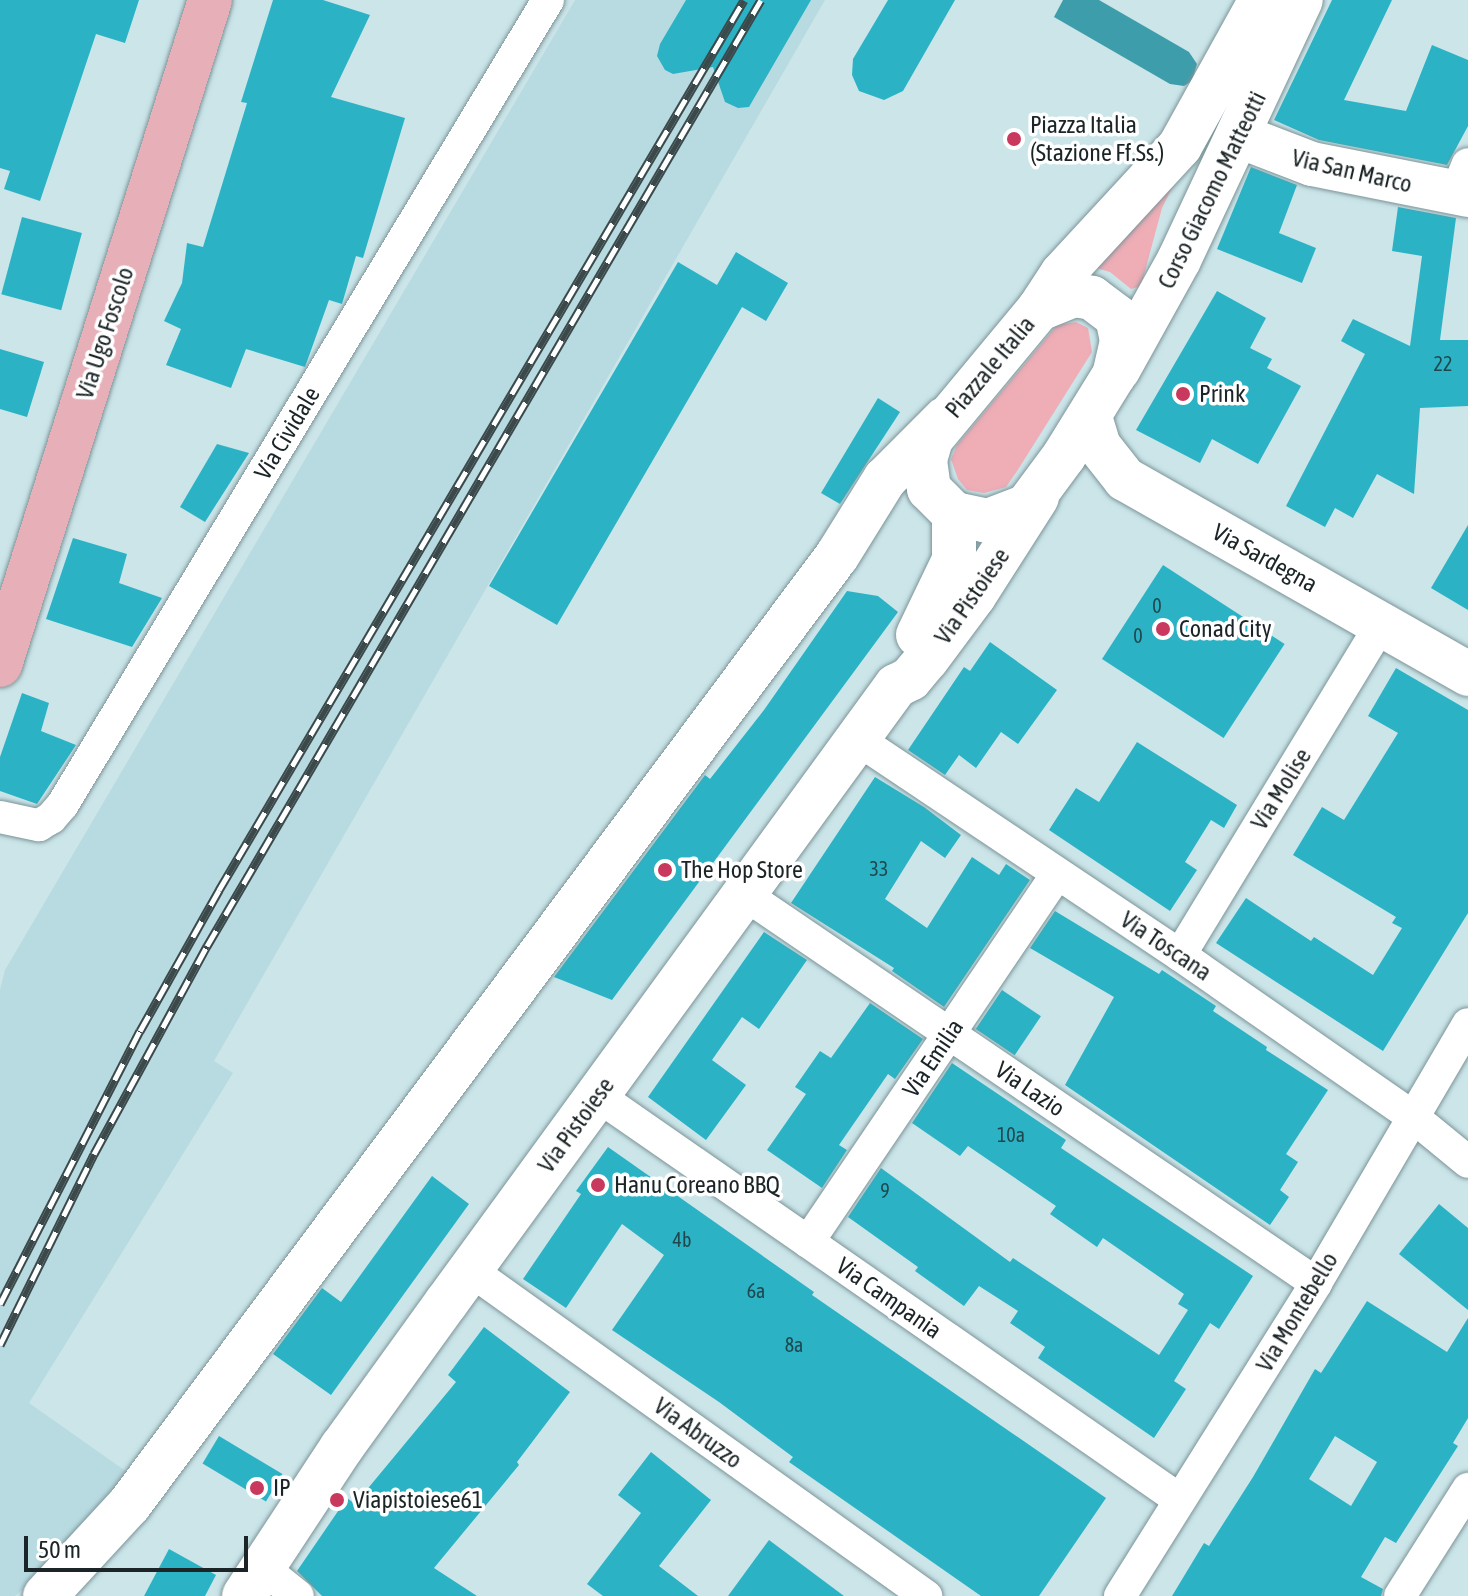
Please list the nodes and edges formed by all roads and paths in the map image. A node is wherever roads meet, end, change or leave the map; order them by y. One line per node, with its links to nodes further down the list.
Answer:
1 (210, 0): 16 (main road, Via Ugo Foscolo)
2 (548, 0): 20 (street, Via Cividale)
3 (1261, 0): 7 (main road, Corso Giacomo Matteotti)
4 (1301, 0): 5 (main road, Corso Giacomo Matteotti)
5 (1239, 136): 6 (main road, Via San Marco); 8 (main road, Corso Giacomo Matteotti)
6 (1464, 184)
7 (1039, 309): 8 (main road, Piazzale Italia); 10 (main road, Piazzale Italia)
8 (1114, 375): 9 (main road, Piazzale Italia)
9 (1090, 417): 11 (main road, Piazzale Italia); 15 (main road, Via Sardegna)
10 (945, 419): 12 (main road, Piazzale Italia); 13 (main road)
11 (1037, 497): 12 (main road, Piazzale Italia); 14 (main road, Via Pistoiese)
12 (948, 520): 13 (main road); 14 (main road); 18 (main road, Via Pistoiese)
13 (837, 556): 35 (main road)
14 (984, 582): 18 (main road, Via Pistoiese)
15 (1382, 623): 17 (main road, Via Sardegna); 23 (street, Via Molise)
16 (0, 665)
17 (1468, 674)
18 (896, 686): 19 (main road, Via Pistoiese)
19 (857, 739): 21 (street, Via Toscana); 22 (main road, Via Pistoiese)
20 (0, 817)
21 (1057, 874): 23 (street, Via Toscana); 25 (street, Via Emilia)
22 (744, 894): 25 (street, Via Lazio); 26 (main road, Via Pistoiese)
23 (1180, 955): 27 (street, Via Toscana)
24 (1468, 1024): 27 (street, Via Montebello)
25 (950, 1034): 29 (street, Via Emilia); 31 (street, Via Lazio)
26 (598, 1096): 29 (street, Via Campania); 30 (main road, Via Pistoiese)
27 (1412, 1116): 28 (street, Via Toscana); 31 (street, Via Montebello)
28 (1468, 1162)
29 (808, 1242): 33 (street, Via Campania)
30 (470, 1270): 34 (main road, Via Pistoiese); 37 (street, Via Abruzzo)
31 (1316, 1283): 33 (street, Via Montebello)
32 (1468, 1489): 39 (street)
33 (1180, 1500): 38 (street, Via Montebello)
34 (253, 1582): 36 (street)
35 (45, 1596)
36 (298, 1596)
37 (926, 1596)
38 (1120, 1596)
39 (1400, 1596)

